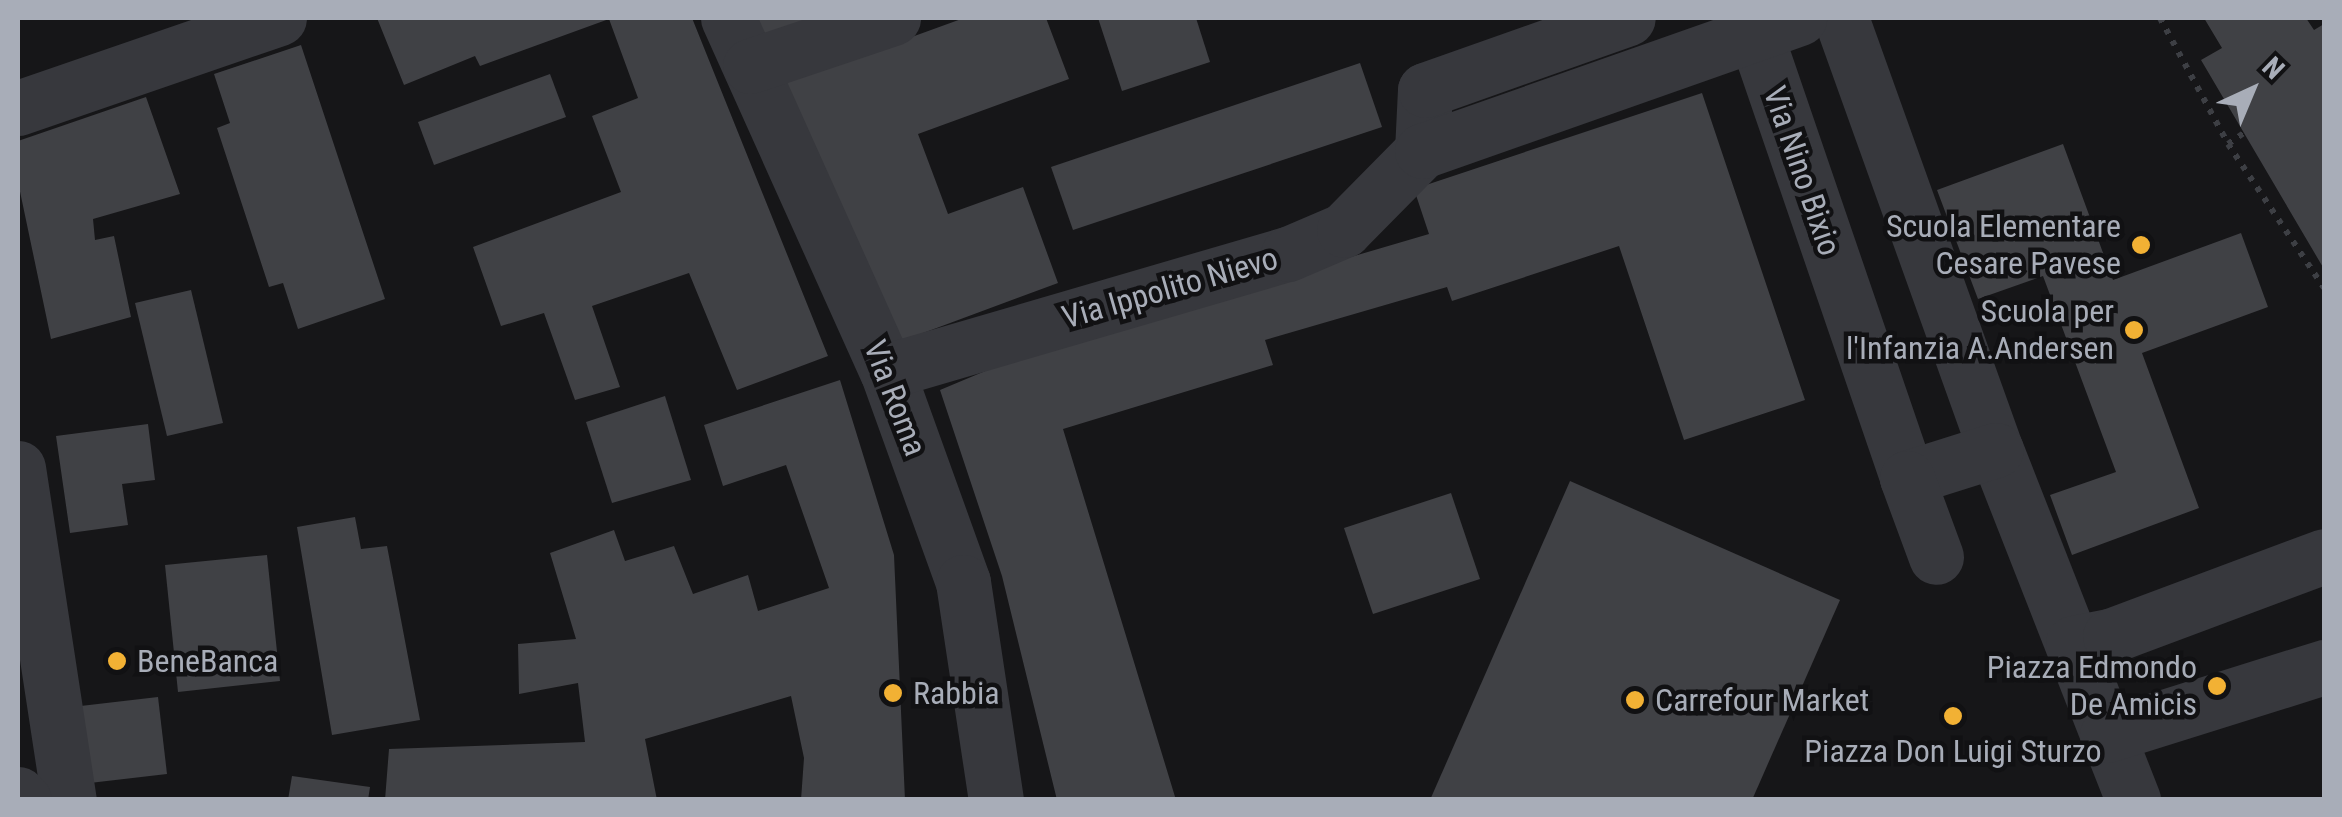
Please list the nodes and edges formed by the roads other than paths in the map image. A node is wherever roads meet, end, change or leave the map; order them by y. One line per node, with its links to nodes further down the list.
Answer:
1 (279, 18): 8 (street)
2 (728, 18): 7 (street, Via Roma)
3 (892, 18): 7 (street)
4 (1628, 18): 9 (street)
5 (1840, 18): 11 (street)
6 (1778, 25): 9 (street, Via Ippolito Nievo); 13 (street, Via Nino Bixio)
7 (750, 66): 10 (street, Via Roma)
8 (18, 108)
9 (1422, 151): 10 (street, Via Ippolito Nievo)
10 (887, 372): 23 (street, Via Roma)
11 (1996, 450): 13 (street); 16 (street)
12 (18, 468): 18 (street)
13 (1906, 478): 15 (street, Via Nino Bixio)
14 (2324, 556): 16 (street)
15 (1936, 558)
16 (2073, 643): 19 (street)
17 (2324, 667): 19 (street)
18 (37, 712): 22 (street)
19 (2107, 735): 24 (street)
20 (18, 794): 21 (street)
21 (24, 800)
22 (69, 800)
23 (996, 800)
24 (2134, 800)

